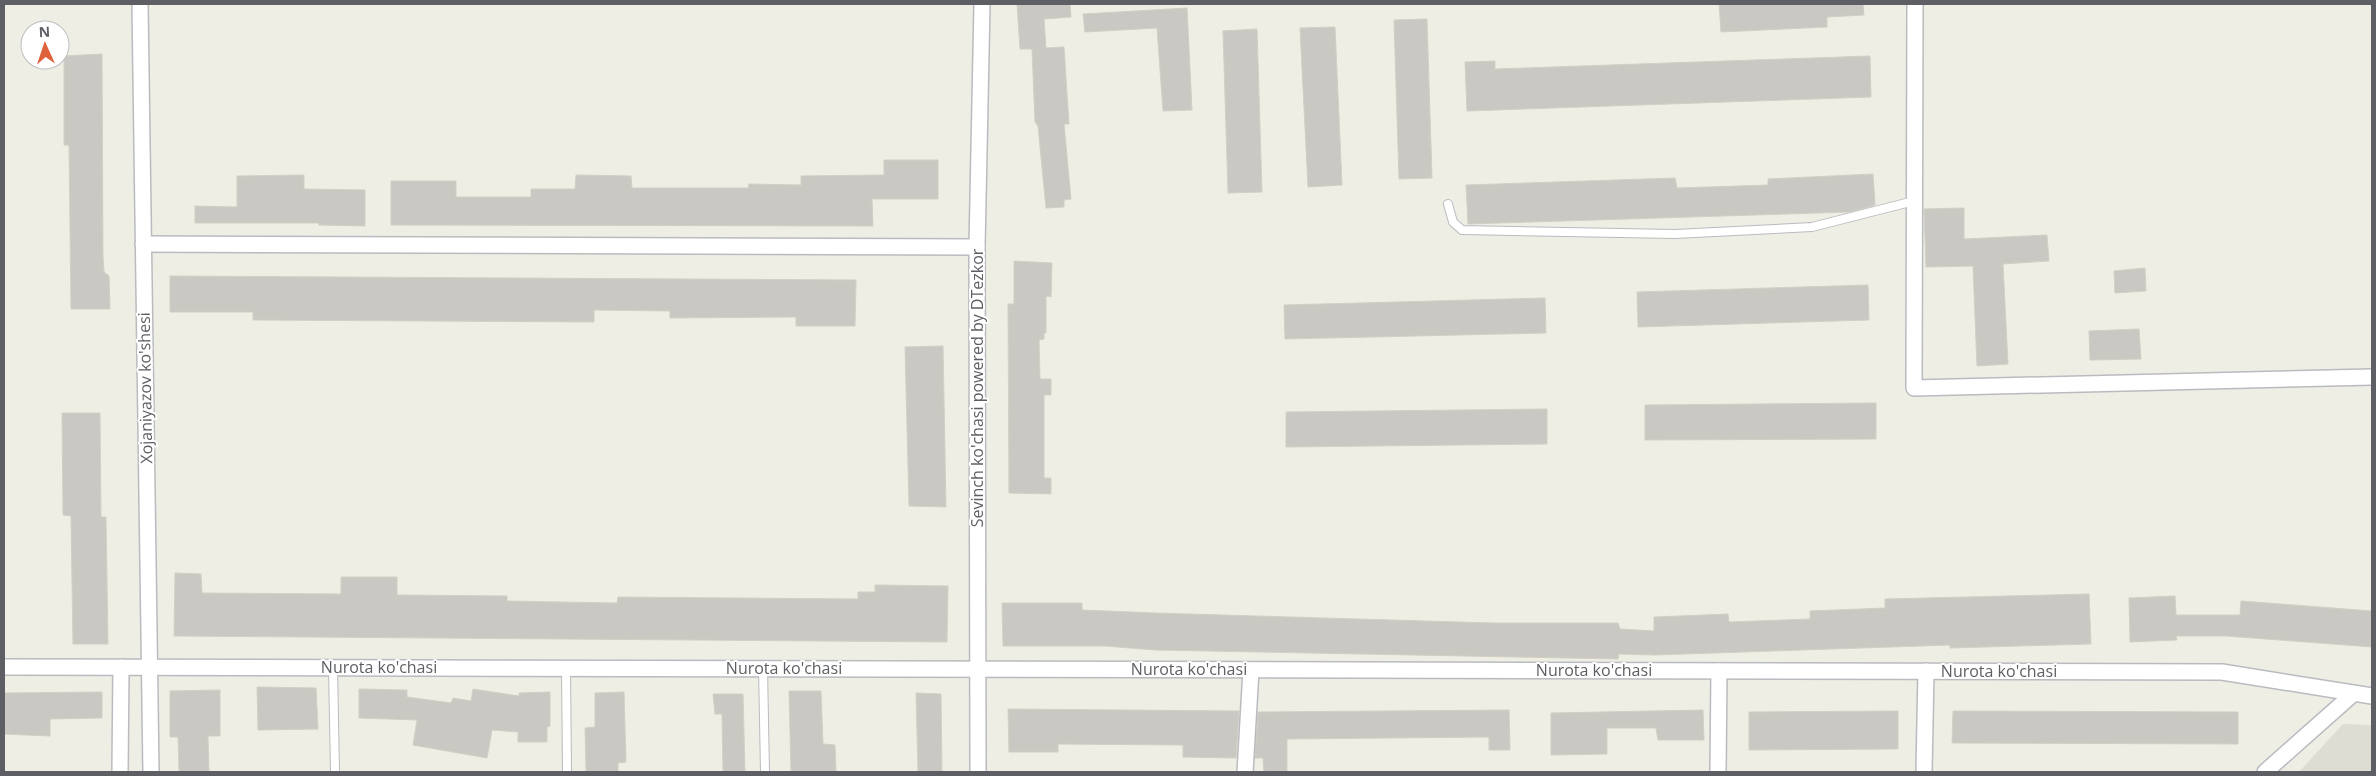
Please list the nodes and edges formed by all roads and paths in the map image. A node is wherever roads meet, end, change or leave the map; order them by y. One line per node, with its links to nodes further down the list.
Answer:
1 (140, 4): 6 (street, Xojaniyazov ko'shesi)
2 (982, 4): 7 (street, Sevinch ko'chasi powered by DTezkor)
3 (1915, 4): 4 (street)
4 (1914, 201): 5 (lane); 8 (street)
5 (1448, 204)
6 (143, 244): 7 (street); 11 (street, Xojaniyazov ko'shesi)
7 (976, 247): 15 (street, Sevinch ko'chasi powered by DTezkor)
8 (2372, 377)
9 (4, 667): 10 (street, Nurota ko'chasi)
10 (122, 667): 11 (street, Nurota ko'chasi); 21 (street)
11 (148, 667): 12 (street, Nurota ko'chasi); 22 (street, Xojaniyazov ko'shesi)
12 (333, 667): 13 (street, Nurota ko'chasi); 23 (lane)
13 (566, 668): 14 (street, Nurota ko'chasi); 24 (lane)
14 (763, 668): 15 (street, Nurota ko'chasi); 25 (lane)
15 (976, 669): 16 (street, Nurota ko'chasi); 26 (street, Sevinch ko'chasi powered by DTezkor)
16 (1251, 670): 17 (street, Nurota ko'chasi); 27 (street)
17 (1719, 671): 18 (street, Nurota ko'chasi); 28 (street)
18 (1926, 671): 19 (street, Nurota ko'chasi); 29 (street)
19 (2354, 694): 20 (street, Nurota ko'chasi); 30 (street)
20 (2372, 696)
21 (120, 772)
22 (152, 772)
23 (335, 772)
24 (567, 772)
25 (765, 772)
26 (978, 772)
27 (1245, 772)
28 (1718, 772)
29 (1924, 772)
30 (2265, 772)

